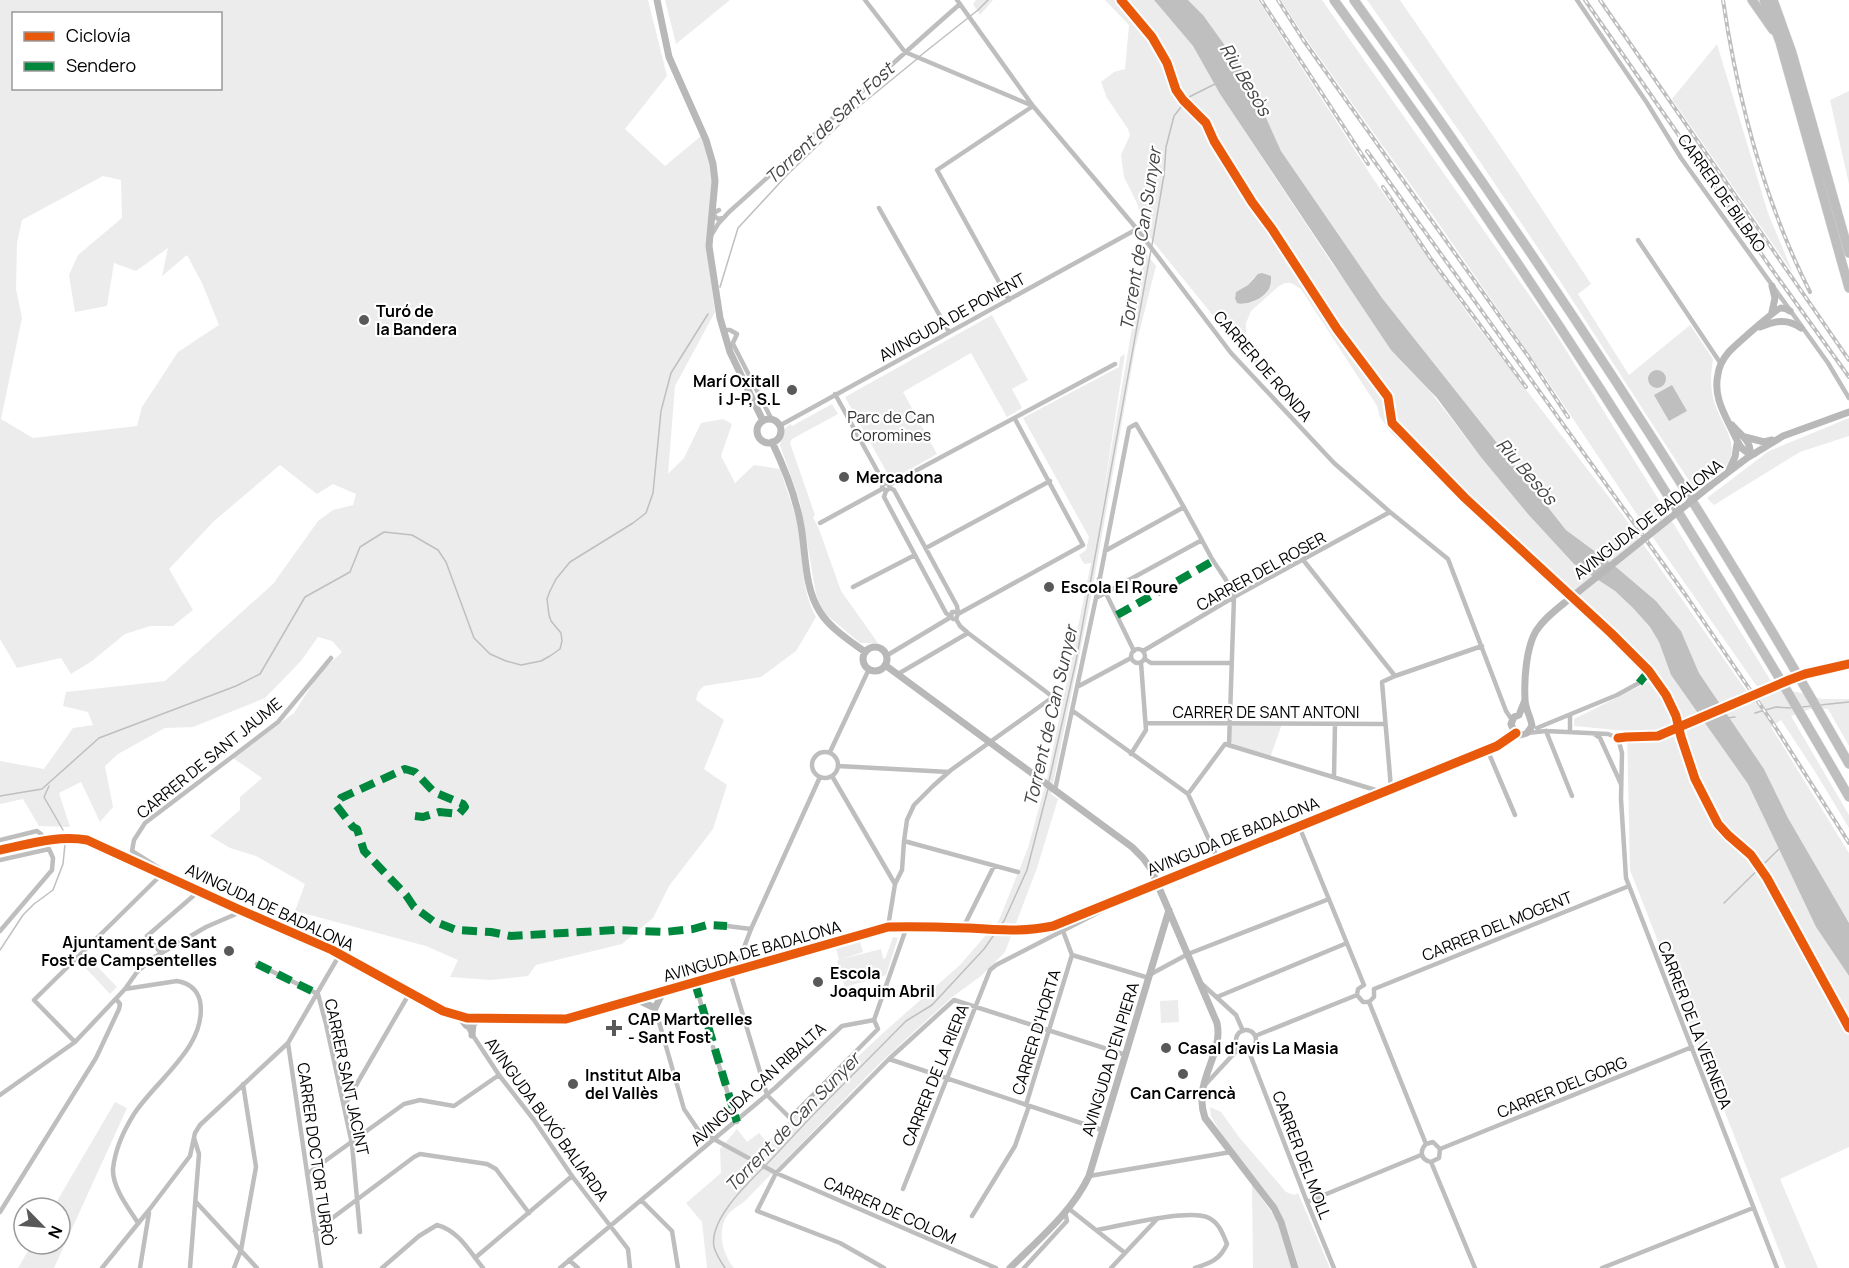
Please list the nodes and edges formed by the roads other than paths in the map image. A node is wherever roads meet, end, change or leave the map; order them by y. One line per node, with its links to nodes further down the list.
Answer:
1 (657, 0): 15 (street)
2 (865, 0): 11 (street)
3 (1334, 0): 113 (highway)
4 (1354, 0): 101 (highway)
5 (1577, 0): 22 (street, CARRER DE BILBAO)
6 (1752, 0): 10 (highway)
7 (1764, 0): 10 (highway)
8 (1773, 0): 13 (highway)
9 (959, 2): 11 (street); 12 (street, CARRER DE RONDA)
10 (1780, 42): 23 (highway)
11 (905, 52): 12 (street); 16 (street)
12 (1033, 106): 17 (street, CARRER DE RONDA); 24 (street)
13 (1808, 106): 18 (highway); 21 (highway)
14 (879, 208): 31 (street)
15 (715, 212): 16 (street); 16 (street); 19 (street)
16 (727, 215): 19 (street)
17 (1137, 229): 24 (street, AVINGUDA DE PONENT); 50 (street, CARRER DE RONDA)
18 (1849, 231)
19 (710, 239): 29 (street)
20 (1638, 240): 34 (street)
21 (1849, 253)
22 (1772, 286): 25 (street, CARRER DE BILBAO); 26 (street)
23 (1849, 288)
24 (1009, 300): 31 (street, AVINGUDA DE PONENT)
25 (1787, 309): 26 (street); 27 (street); 28 (street, CARRER DE BILBAO)
26 (1770, 315): 30 (street)
27 (1777, 321): 28 (street); 30 (street)
28 (1801, 328): 36 (street, CARRER DE BILBAO)
29 (724, 330): 32 (street); 32 (street)
30 (1755, 330): 34 (street)
31 (949, 332): 35 (street, AVINGUDA DE PONENT)
32 (731, 346): 39 (street); 40 (street)
33 (1115, 364): 38 (street)
34 (1721, 364): 43 (street)
35 (835, 394): 41 (street, AVINGUDA DE PONENT); 48 (street)
36 (1849, 398)
37 (1845, 413): 42 (street, AVINGUDA DE BADALONA)
38 (1015, 419): 47 (street); 48 (street)
39 (772, 420): 40 (street); 41 (street)
40 (763, 421): 44 (street)
41 (779, 426): 44 (street)
42 (1783, 436): 43 (street); 45 (street, AVINGUDA DE BADALONA)
43 (1740, 439): 45 (street); 46 (street)
44 (772, 442): 67 (street)
45 (1751, 455): 46 (street, AVINGUDA DE BADALONA)
46 (1727, 473): 79 (street, AVINGUDA DE BADALONA, bridge)
47 (1050, 481): 53 (street); 62 (street)
48 (886, 487): 51 (street); 53 (street); 55 (street)
49 (1184, 507): 52 (street); 54 (street); 54 (street)
50 (1390, 512): 56 (street, CARRER DEL ROSER); 64 (street, CARRER DE RONDA)
51 (820, 523)
52 (1202, 540): 59 (street); 60 (street)
53 (926, 548): 62 (street)
54 (1105, 551): 57 (street)
55 (915, 555): 58 (street); 62 (street)
56 (1304, 561): 60 (street, CARRER DEL ROSER); 76 (street)
57 (1100, 579): 59 (street); 61 (street)
58 (853, 587)
59 (1106, 593): 61 (street); 65 (street)
60 (1234, 597): 66 (street, CARRER DEL ROSER); 72 (street)
61 (1096, 598): 78 (street)
62 (955, 616): 63 (street); 68 (street)
63 (968, 633): 75 (street); 94 (street)
64 (1482, 646): 76 (street); 83 (street, CARRER DE RONDA)
65 (1134, 651): 66 (street); 70 (street)
66 (1143, 651): 71 (street)
67 (865, 652): 68 (street); 74 (street)
68 (886, 656): 73 (street)
69 (331, 658): 124 (street, CARRER DE SANT JAUME)
70 (1131, 658): 71 (street); 78 (street)
71 (1143, 661): 72 (street); 84 (street)
72 (1231, 663): 85 (street)
73 (885, 665): 74 (street); 75 (street)
74 (869, 669): 97 (street)
75 (897, 675): 94 (street)
76 (1395, 676): 87 (street)
77 (1639, 683): 82 (street)
78 (1077, 687): 80 (street)
79 (1524, 700): 81 (street, AVINGUDA DE BADALONA); 88 (street, AVINGUDA DE BADALONA)
80 (1072, 711): 98 (street); 109 (street)
81 (1519, 715): 83 (street); 88 (street)
82 (1570, 716): 88 (street); 90 (street)
83 (1512, 720): 91 (street)
84 (1147, 723): 85 (street, CARRER DE SANT ANTONI); 98 (street)
85 (1228, 723): 86 (street, CARRER DE SANT ANTONI); 95 (street)
86 (1335, 724): 87 (street, CARRER DE SANT ANTONI); 106 (street)
87 (1385, 724): 108 (street)
88 (1533, 724): 89 (street); 92 (street)
89 (1546, 731): 90 (street); 92 (street); 112 (street)
90 (1570, 732): 93 (street)
91 (1516, 733): 92 (street); 96 (street, AVINGUDA DE BADALONA)
92 (1527, 733)
93 (1594, 734): 99 (street, CARRER DE LA VERNEDA); 100 (street, CARRER DE LA VERNEDA)
94 (989, 742): 103 (street); 109 (street)
95 (1227, 744): 106 (street); 111 (street)
96 (1487, 749): 108 (street, AVINGUDA DE BADALONA); 114 (street)
97 (830, 752): 102 (street); 105 (street)
98 (1131, 754): 111 (street)
99 (1609, 761): 100 (street); 107 (street, CARRER DE LA VERNEDA)
100 (1622, 764): 107 (street, CARRER DE LA VERNEDA)
101 (1849, 764)
102 (838, 766): 103 (street); 104 (street)
103 (949, 772): 118 (street)
104 (832, 776): 105 (street); 126 (street)
105 (820, 777): 137 (street)
106 (1334, 777): 110 (street)
107 (1621, 784): 127 (street, CARRER DE LA VERNEDA)
108 (1391, 788): 110 (street, AVINGUDA DE BADALONA)
109 (1054, 789): 125 (street)
110 (1382, 792): 115 (street, AVINGUDA DE BADALONA)
111 (1188, 794): 120 (street)
112 (1572, 796)
113 (1849, 798)
114 (1515, 815)
115 (1299, 826): 120 (street, AVINGUDA DE BADALONA); 130 (street)
116 (0, 840): 117 (street)
117 (44, 841): 119 (street, AVINGUDA DE BADALONA); 124 (street, AVINGUDA DE BADALONA)
118 (904, 841): 122 (street); 126 (street)
119 (0, 850)
120 (1218, 858): 125 (street, AVINGUDA DE BADALONA)
121 (0, 860): 138 (street)
122 (994, 866): 123 (street); 136 (street)
123 (1018, 872)
124 (160, 873): 128 (street, AVINGUDA DE BADALONA); 172 (street)
125 (1157, 883): 129 (street, AVINGUDA DE BADALONA); 132 (street)
126 (895, 884): 135 (street)
127 (1629, 886): 152 (street, CARRER DEL MOGENT); 176 (street, CARRER DE LA VERNEDA)
128 (199, 891): 131 (street, AVINGUDA DE BADALONA); 141 (street)
129 (1137, 892): 136 (street, AVINGUDA DE BADALONA); 139 (street)
130 (1329, 899): 140 (street); 143 (street)
131 (238, 909): 141 (street); 142 (street, AVINGUDA DE BADALONA)
132 (1169, 910): 143 (street); 147 (street, AVINGUDA D'EN PIERA)
133 (727, 926): 137 (street)
134 (906, 926): 135 (street, AVINGUDA DE BADALONA); 136 (street, AVINGUDA DE BADALONA); 165 (street)
135 (888, 927): 146 (street, AVINGUDA DE BADALONA)
136 (963, 928)
137 (751, 929): 146 (street)
138 (0, 931)
139 (1063, 931): 144 (street, CARRER D'HORTA); 161 (street, CARRER DE LA RIERA)
140 (1347, 943): 150 (street); 157 (street)
141 (160, 952): 151 (street)
142 (340, 954): 154 (street); 155 (street, AVINGUDA DE BADALONA)
143 (1188, 954): 147 (street); 148 (street)
144 (1072, 955): 147 (street); 167 (street, CARRER D'HORTA)
145 (257, 964): 154 (street, CARRER SANT JACINT)
146 (733, 972): 149 (street, AVINGUDA DE BADALONA); 185 (street)
147 (1150, 976): 178 (street, AVINGUDA D'EN PIERA)
148 (1200, 982): 157 (street); 183 (street)
149 (695, 983): 153 (street, AVINGUDA DE BADALONA); 170 (street)
150 (1364, 984): 152 (street); 156 (street)
151 (125, 989): 158 (street); 214 (street)
152 (1374, 989): 160 (street)
153 (663, 993): 159 (street, AVINGUDA DE BADALONA); 162 (street)
154 (318, 994): 173 (street); 186 (street, CARRER SANT JACINT)
155 (409, 994): 163 (street, AVINGUDA DE BADALONA); 186 (street)
156 (1357, 995): 160 (street); 171 (street)
157 (1217, 997): 168 (street)
158 (116, 999): 172 (street); 210 (street)
159 (638, 1000): 162 (street); 164 (street, AVINGUDA DE BADALONA)
160 (1369, 1002): 193 (street)
161 (975, 1006): 167 (street); 179 (street); 181 (street, CARRER DE LA RIERA)
162 (655, 1008): 191 (street, CARRER DE COLOM)
163 (459, 1016): 164 (street, AVINGUDA DE BADALONA); 166 (street)
164 (480, 1018): 169 (street)
165 (874, 1020): 185 (street, AVINGUDA CAN RIBALTA); 185 (street)
166 (466, 1025): 169 (street, AVINGUDA BUXÓ BALIARDA)
167 (1050, 1030): 178 (street); 187 (street, CARRER D'HORTA)
168 (1243, 1031): 171 (street); 175 (street)
169 (472, 1035): 180 (street, AVINGUDA BUXÓ BALIARDA)
170 (710, 1035)
171 (1255, 1036): 177 (street)
172 (75, 1042): 184 (street)
173 (288, 1043): 182 (street); 199 (street, CARRER DOCTOR TURRÒ)
174 (713, 1047): 188 (street)
175 (1240, 1047): 177 (street); 183 (street)
176 (1692, 1047): 194 (street, CARRER DEL GORG); 207 (street, CARRER DE LA VERNEDA)
177 (1248, 1049): 206 (street, CARRER DEL MOLL)
178 (1126, 1055): 189 (street, AVINGUDA D'EN PIERA)
179 (889, 1059): 181 (street); 198 (street)
180 (499, 1075): 192 (street); 200 (street, AVINGUDA BUXÓ BALIARDA)
181 (946, 1079): 187 (street); 202 (street, CARRER DE LA RIERA)
182 (243, 1084): 190 (street); 219 (street)
183 (1202, 1089): 195 (street)
184 (0, 1095)
185 (767, 1095): 188 (street, AVINGUDA CAN RIBALTA)
186 (344, 1106): 192 (street, CARRER SANT JACINT)
187 (1028, 1106): 189 (street); 212 (street, CARRER D'HORTA)
188 (736, 1122): 191 (street, AVINGUDA CAN RIBALTA)
189 (1102, 1130): 201 (street, AVINGUDA D'EN PIERA)
190 (194, 1138): 205 (street); 208 (street)
191 (715, 1140): 198 (street, CARRER DE COLOM); 204 (street, AVINGUDA CAN RIBALTA)
192 (352, 1143): 199 (street); 203 (street, CARRER SANT JACINT)
193 (1425, 1144): 194 (street); 196 (street)
194 (1440, 1149): 197 (street)
195 (1231, 1152): 201 (street); 243 (street)
196 (1421, 1155): 197 (street); 206 (street)
197 (1431, 1162): 245 (street)
198 (776, 1173): 223 (street); 238 (street, CARRER DE COLOM)
199 (307, 1174): 217 (street, CARRER DOCTOR TURRÒ)
200 (572, 1176): 211 (street); 215 (street, AVINGUDA BUXÓ BALIARDA)
201 (1089, 1176): 209 (street, AVINGUDA D'EN PIERA)
202 (903, 1189)
203 (357, 1199): 211 (street); 217 (street); 218 (street, CARRER SANT JACINT)
204 (641, 1200): 215 (street, AVINGUDA CAN RIBALTA); 235 (street)
205 (196, 1202): 219 (street); 226 (street)
206 (1307, 1202): 244 (street, CARRER DEL MOLL)
207 (1753, 1208): 246 (street); 247 (street, CARRER DE LA VERNEDA)
208 (149, 1210): 214 (street); 225 (street)
209 (1069, 1210): 216 (street); 239 (street, AVINGUDA D'EN PIERA); 240 (street)
210 (0, 1212)
211 (529, 1213): 221 (street)
212 (972, 1216)
213 (1157, 1219): 216 (street); 220 (street); 242 (street)
214 (138, 1223): 224 (street)
215 (610, 1227): 222 (street, AVINGUDA CAN RIBALTA); 234 (street, AVINGUDA BUXÓ BALIARDA)
216 (1097, 1230): 220 (street)
217 (315, 1231): 229 (street, CARRER DOCTOR TURRÒ)
218 (360, 1232)
219 (241, 1250): 227 (street); 228 (street)
220 (1125, 1253): 241 (street)
221 (475, 1258): 230 (street); 231 (street)
222 (569, 1260): 232 (street, AVINGUDA CAN RIBALTA); 233 (street)
223 (873, 1260): 236 (street); 237 (street)
224 (102, 1268)
225 (140, 1268)
226 (190, 1268)
227 (234, 1268)
228 (257, 1268)
229 (321, 1268)
230 (382, 1268)
231 (483, 1268)
232 (560, 1268)
233 (578, 1268)
234 (630, 1268)
235 (678, 1268)
236 (869, 1268)
237 (884, 1268)
238 (996, 1268)
239 (1010, 1268)
240 (1024, 1268)
241 (1111, 1268)
242 (1195, 1268)
243 (1295, 1268)
244 (1334, 1268)
245 (1475, 1268)
246 (1602, 1268)
247 (1777, 1268)

